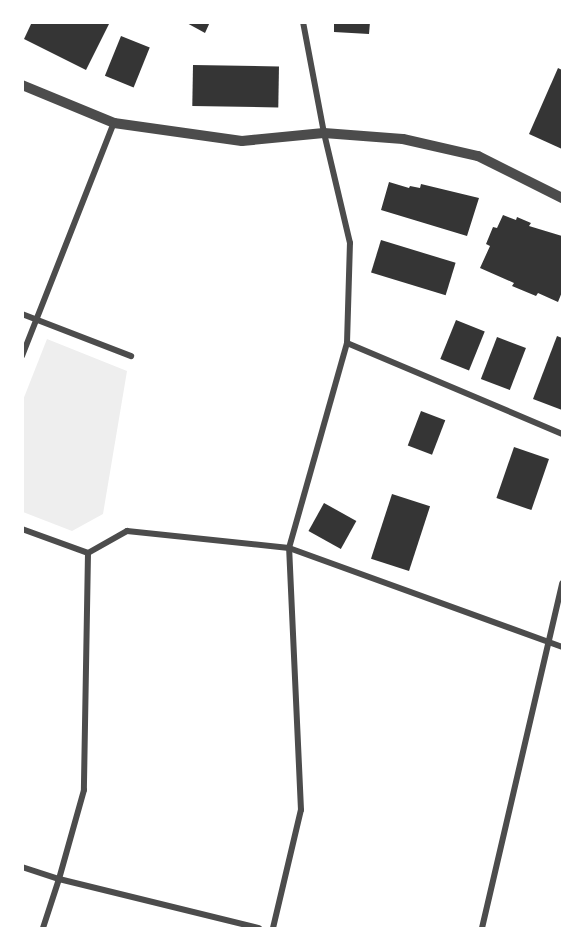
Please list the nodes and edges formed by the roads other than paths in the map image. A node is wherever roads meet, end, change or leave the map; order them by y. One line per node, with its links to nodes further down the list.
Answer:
1 (303, 22): 4 (street)
2 (22, 85): 3 (street)
3 (114, 123): 4 (street); 7 (street)
4 (324, 133): 5 (street); 8 (street)
5 (562, 198)
6 (22, 314): 7 (street)
7 (37, 321): 9 (street); 10 (street)
8 (347, 343): 11 (street); 13 (street)
9 (22, 356)
10 (131, 356)
11 (562, 434)
12 (22, 530): 14 (street)
13 (289, 548): 14 (street); 16 (street); 22 (street)
14 (88, 553): 19 (street)
15 (562, 583): 16 (street)
16 (547, 641): 17 (street); 23 (street)
17 (562, 647)
18 (22, 867): 19 (street)
19 (59, 879): 20 (street); 21 (street)
20 (43, 928)
21 (259, 928)
22 (273, 928)
23 (482, 928)

